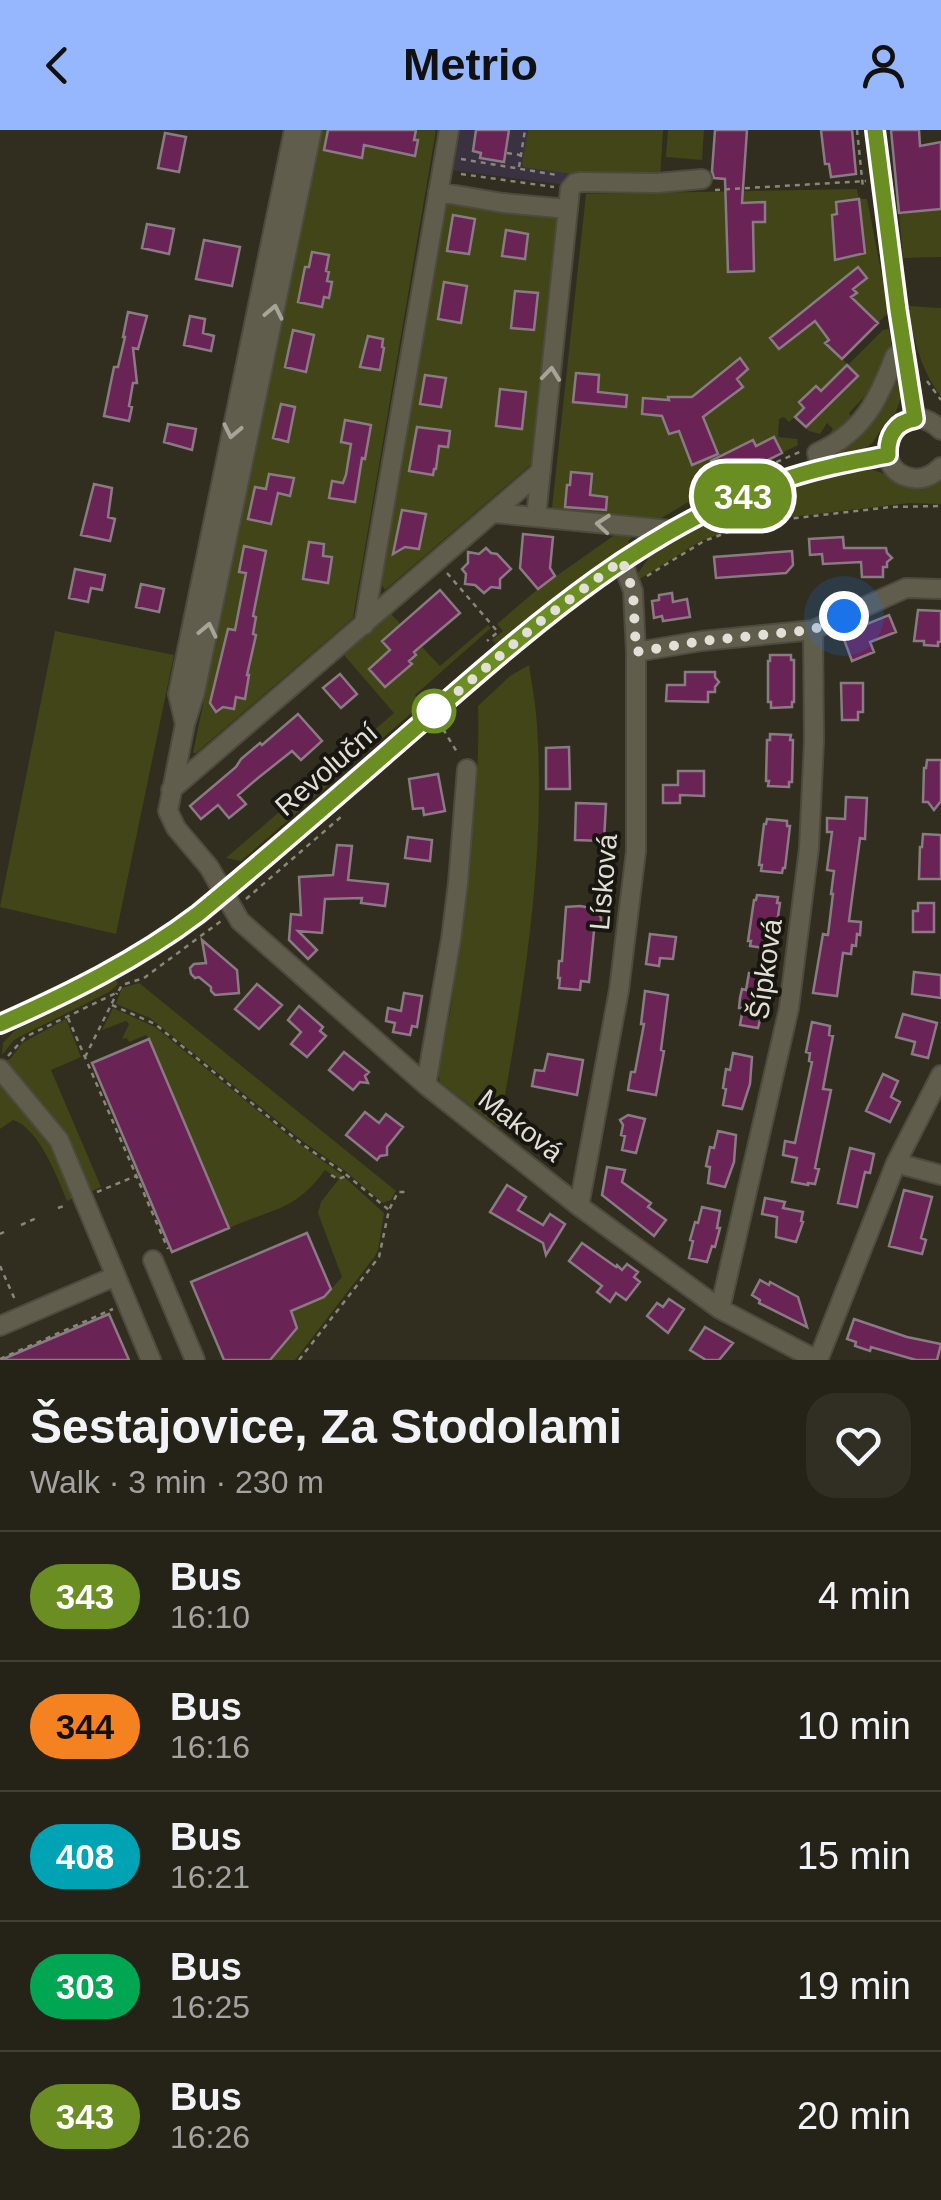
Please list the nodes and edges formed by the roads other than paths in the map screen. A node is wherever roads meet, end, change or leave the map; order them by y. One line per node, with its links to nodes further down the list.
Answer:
1 (294, 130): 23 (street, one-way to 23)
2 (312, 130): 23 (street, one-way to 2)
3 (449, 130): 6 (street)
4 (875, 130): 9 (street)
5 (706, 184): 7 (street)
6 (438, 192): 7 (street); 20 (street)
7 (568, 208): 14 (street, one-way to 7)
8 (898, 355): 13 (street)
9 (915, 419): 10 (street); 11 (street)
10 (941, 430)
11 (888, 455): 12 (street); 13 (street, Revoluční)
12 (941, 466)
13 (821, 468): 17 (street, Revoluční)
14 (541, 471): 15 (street); 16 (street)
15 (494, 513): 16 (street); 20 (street)
16 (536, 517): 17 (street, one-way to 16)
17 (671, 530): 18 (street, Revoluční)
18 (622, 560): 22 (street, Lísková); 26 (street, Revoluční)
19 (941, 590): 21 (street)
20 (364, 626): 25 (street)
21 (812, 630): 22 (street); 36 (street, Šípková)
22 (636, 652): 33 (street, Lísková)
23 (186, 724): 25 (street)
24 (467, 769): 30 (street)
25 (171, 790): 26 (street, Maková)
26 (223, 894): 27 (street, Revoluční); 30 (street, Maková)
27 (0, 1024)
28 (1, 1064): 35 (street)
29 (941, 1075): 31 (street)
30 (426, 1086): 33 (street, Maková)
31 (896, 1163): 32 (street); 40 (street)
32 (941, 1175)
33 (579, 1206): 36 (street, Maková)
34 (162, 1258): 39 (street)
35 (116, 1276): 37 (street); 38 (street)
36 (720, 1309): 40 (street, Maková)
37 (0, 1326)
38 (151, 1360)
39 (195, 1360)
40 (818, 1360)

